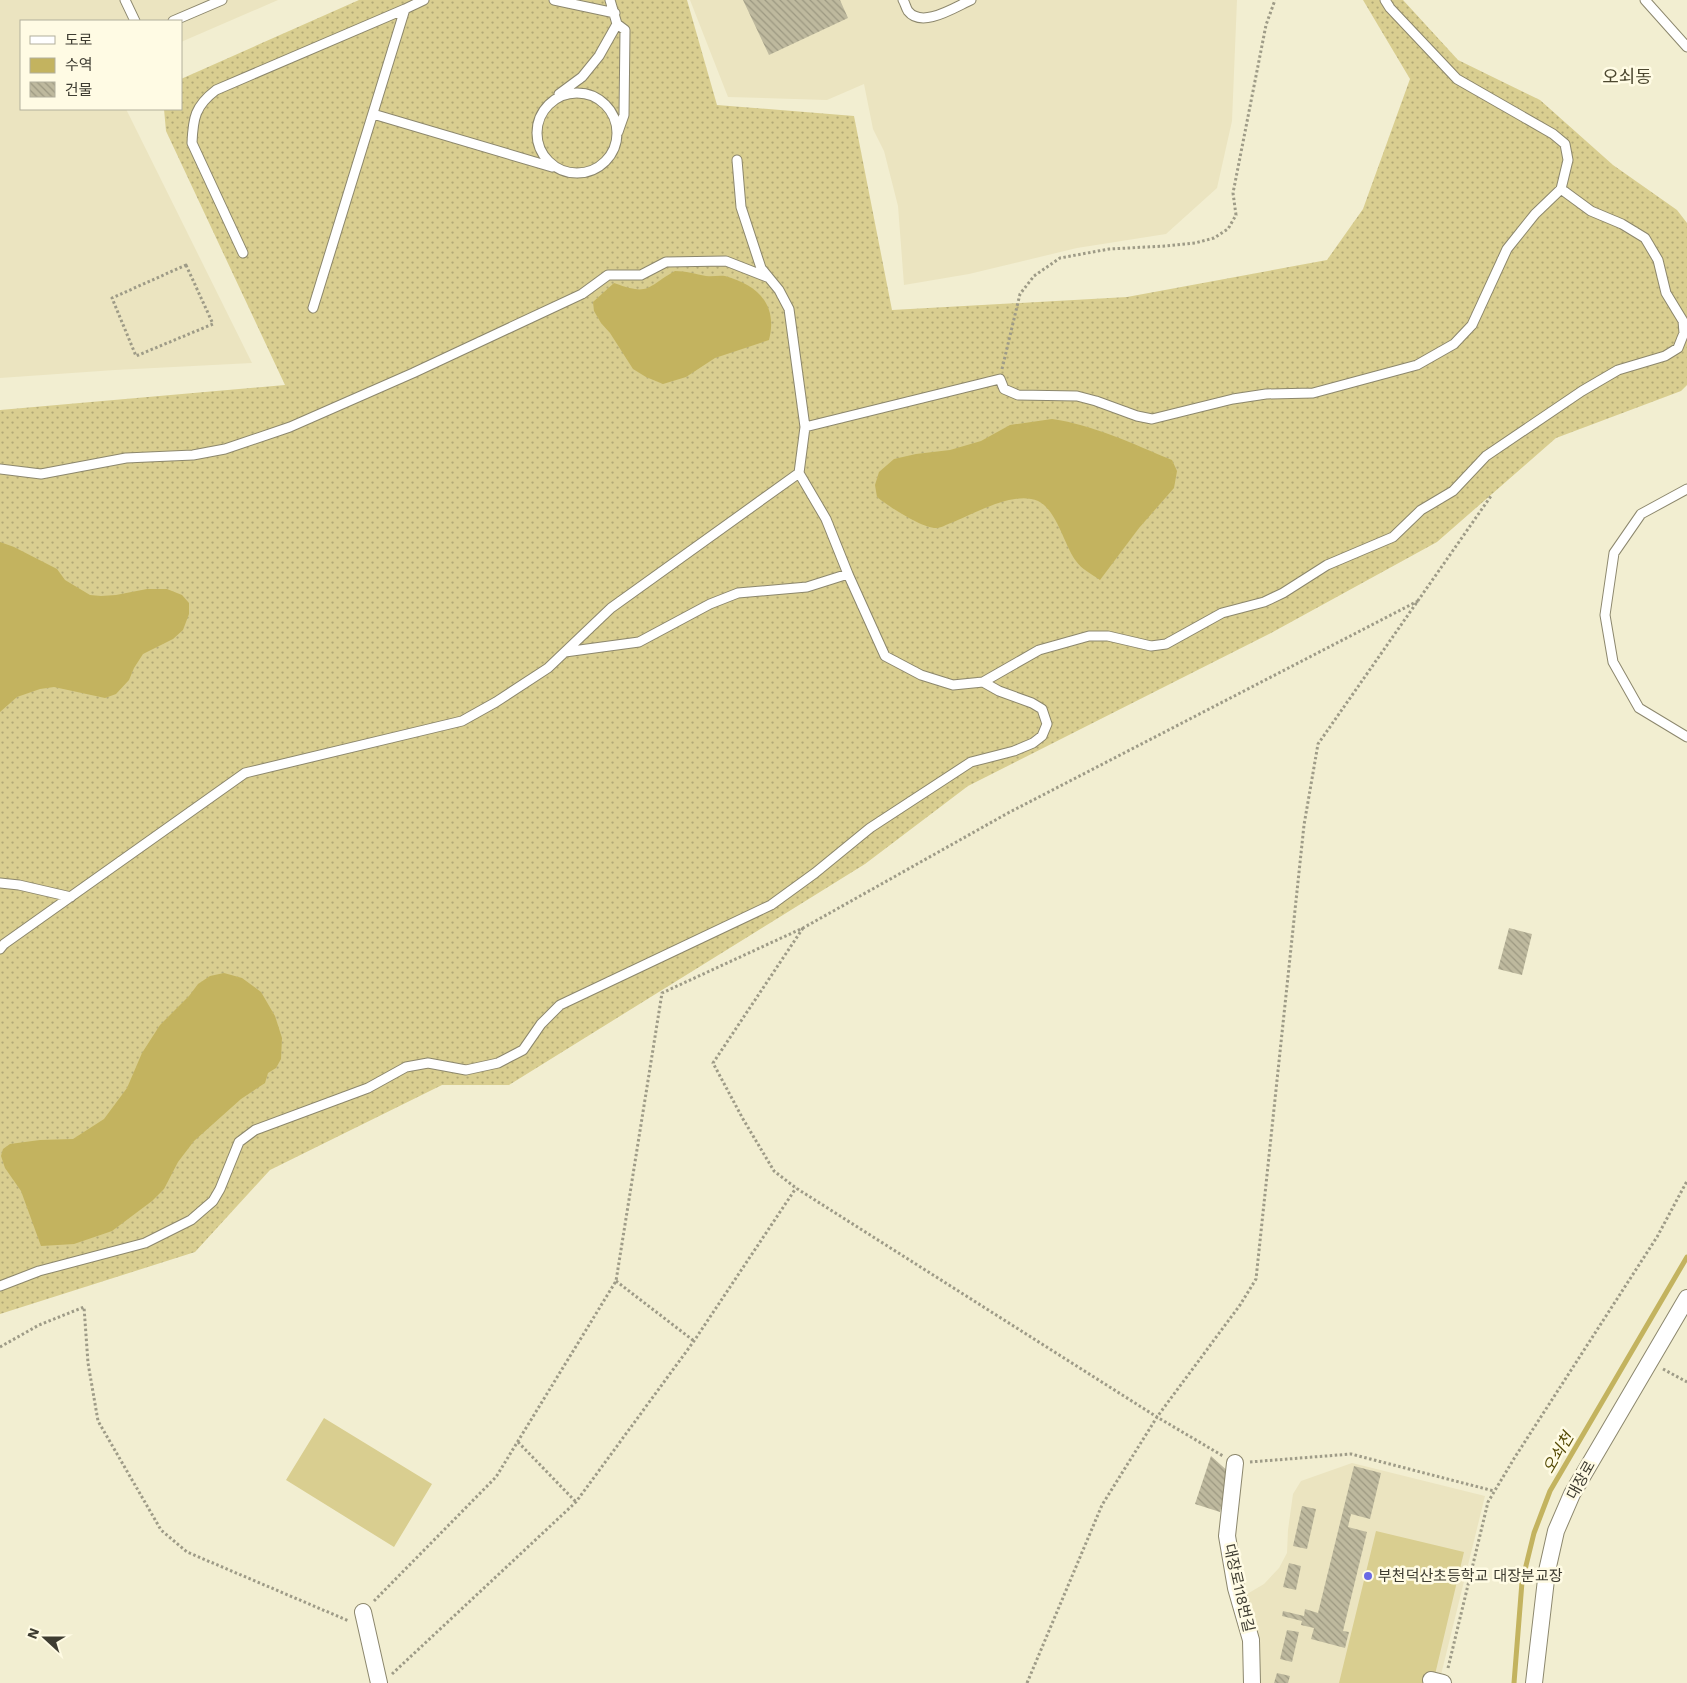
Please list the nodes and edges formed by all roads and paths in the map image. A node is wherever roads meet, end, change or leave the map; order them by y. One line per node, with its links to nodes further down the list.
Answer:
1 (125, 0): 13 (lane)
2 (222, 0): 14 (lane)
3 (424, 0): 11 (lane)
4 (554, 0): 12 (lane)
5 (610, 0): 12 (lane)
6 (904, 0): 7 (lane)
7 (971, 0)
8 (1276, 0): 27 (path)
9 (1385, 0): 22 (lane)
10 (1645, 0): 16 (lane)
11 (405, 9): 18 (lane); 23 (lane)
12 (615, 13): 15 (lane)
13 (135, 20)
14 (175, 20)
15 (617, 24): 17 (lane); 19 (lane)
16 (1687, 47)
17 (552, 100): 19 (lane); 21 (lane)
18 (373, 114): 21 (lane); 26 (lane)
19 (617, 135): 21 (lane)
20 (737, 160): 24 (lane)
21 (557, 169)
22 (1561, 189): 27 (lane); 36 (lane)
23 (243, 253)
24 (770, 278): 28 (lane); 29 (lane)
25 (112, 298): 25 (path)
26 (313, 308)
27 (1000, 379): 28 (lane)
28 (805, 427): 30 (lane)
29 (0, 469)
30 (799, 473): 33 (lane); 35 (lane)
31 (1687, 489): 37 (lane)
32 (1491, 496): 34 (path)
33 (848, 574): 35 (lane); 36 (lane)
34 (1418, 601): 40 (path); 51 (path)
35 (565, 652): 39 (lane)
36 (983, 682): 45 (lane)
37 (1687, 737)
38 (0, 884): 39 (lane)
39 (71, 897): 41 (lane)
40 (803, 928): 43 (path); 44 (path)
41 (0, 949)
42 (1687, 1181): 54 (path)
43 (796, 1188): 47 (path); 51 (path)
44 (616, 1281): 47 (path); 52 (path)
45 (0, 1286)
46 (1687, 1298): 49 (street, 대장로)
47 (694, 1342): 55 (path)
48 (0, 1347): 56 (path)
49 (1649, 1362): 50 (path); 61 (street, 대장로)
50 (1687, 1382)
51 (1157, 1417): 53 (path); 59 (path)
52 (518, 1442): 55 (path); 56 (path)
53 (1235, 1463): 54 (path); 60 (street, 대장로118번길)
54 (1494, 1491): 57 (path)
55 (576, 1502): 58 (path)
56 (363, 1612): 58 (street)
57 (1440, 1679)
58 (384, 1680)
59 (1027, 1683)
60 (1252, 1683)
61 (1534, 1683)

